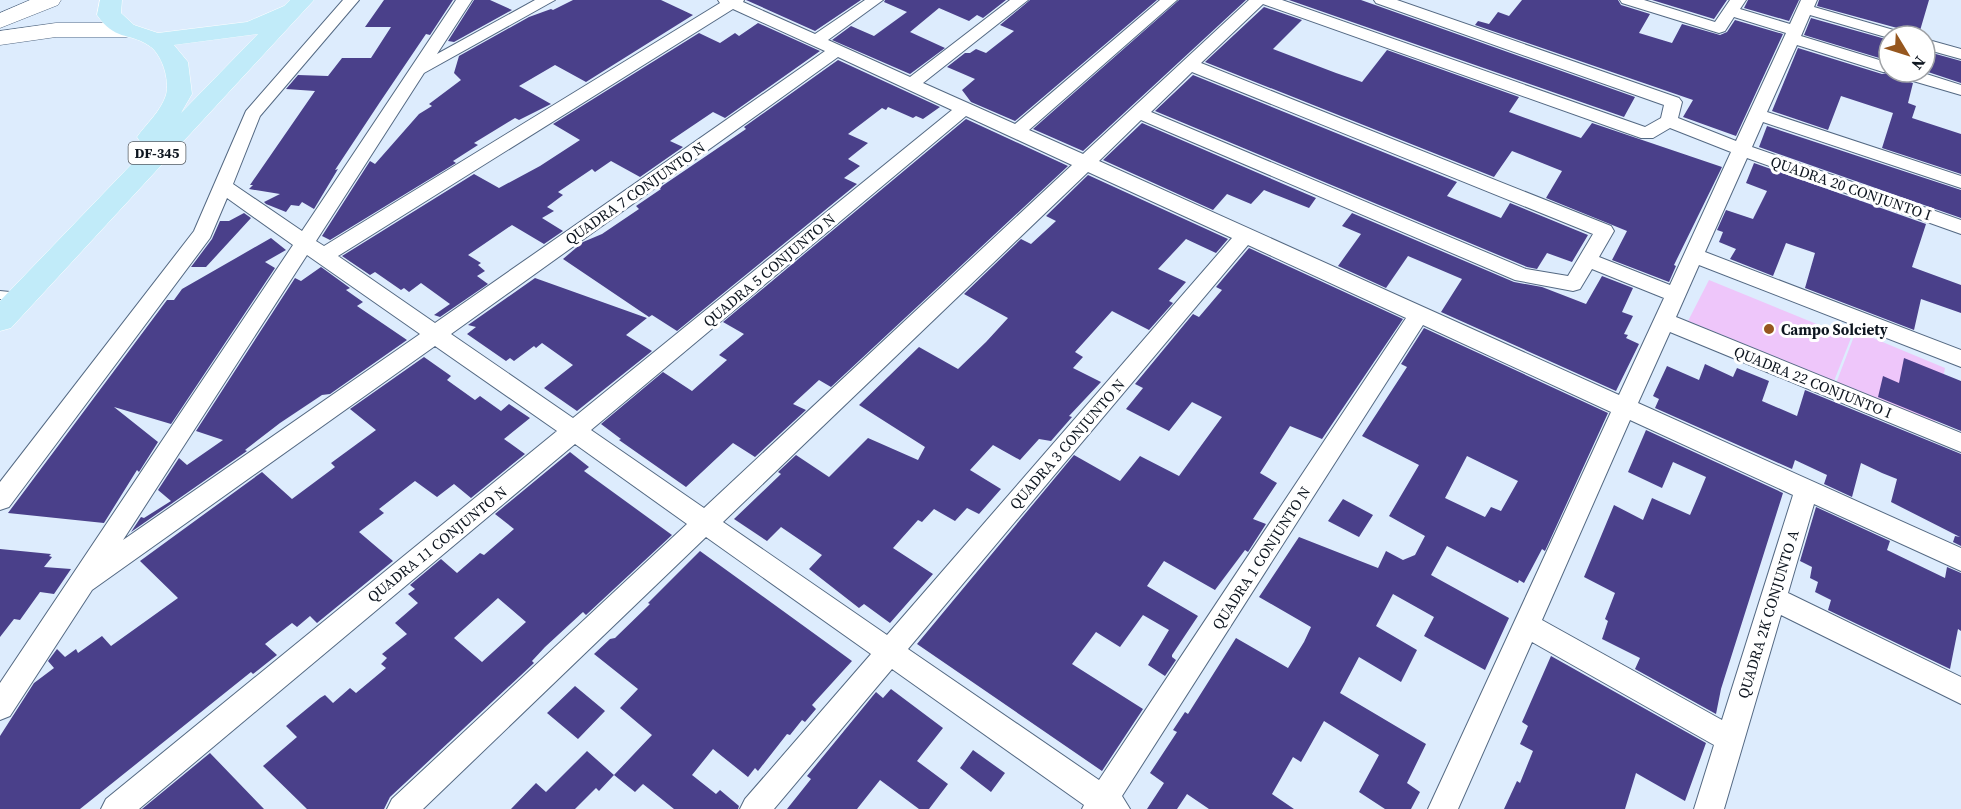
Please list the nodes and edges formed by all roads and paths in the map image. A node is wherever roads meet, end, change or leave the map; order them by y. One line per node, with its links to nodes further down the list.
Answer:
1 (50, 0): 17 (main road)
2 (111, 0): 19 (main road)
3 (351, 0): 41 (street)
4 (464, 0): 29 (street)
5 (547, 0): 29 (street)
6 (875, 0): 23 (street)
7 (1020, 0): 31 (street)
8 (1169, 0): 37 (street)
9 (1258, 0): 28 (street)
10 (1267, 0): 36 (street)
11 (1382, 0): 36 (street)
12 (1628, 0): 15 (street)
13 (731, 1): 23 (street); 44 (street)
14 (299, 4): 22 (main road); 48 (main road, DF-345 / DF-345)
15 (1734, 5): 20 (street)
16 (1807, 5): 18 (street); 20 (street)
17 (0, 21)
18 (1877, 29)
19 (126, 30): 21 (main road); 22 (main road)
20 (1794, 35): 27 (street); 35 (street)
21 (0, 38)
22 (157, 40): 48 (main road, DF-345)
23 (814, 42): 25 (street)
24 (1937, 47): 26 (street)
25 (836, 51): 31 (street); 52 (street, QUADRA 7 CONJUNTO N)
26 (1961, 54)
27 (1877, 64)
28 (1190, 65): 34 (street); 46 (street)
29 (418, 71): 44 (street)
30 (1937, 83): 32 (street)
31 (910, 85): 33 (street)
32 (1961, 90)
33 (964, 109): 37 (street); 55 (street, QUADRA 5 CONJUNTO N)
34 (1139, 113): 39 (street); 46 (street)
35 (1758, 115): 38 (street); 40 (street)
36 (1669, 121): 38 (street, QUADRA 20 CONJUNTO I)
37 (1015, 132): 39 (street)
38 (1742, 150): 42 (street, QUADRA 20 CONJUNTO I); 45 (street)
39 (1085, 164): 43 (street); 59 (street)
40 (1961, 182)
41 (222, 186): 44 (street); 58 (street)
42 (1961, 227)
43 (1245, 236): 49 (street); 64 (street, QUADRA 3 CONJUNTO N)
44 (314, 250): 52 (street); 61 (street)
45 (1694, 255): 47 (street); 53 (street)
46 (1588, 260): 47 (street)
47 (1676, 295): 51 (street)
48 (10, 296): 50 (main road, DF-345 / DF-345)
49 (1419, 315): 54 (street); 68 (street, QUADRA 1 CONJUNTO N)
50 (0, 320)
51 (1664, 321): 54 (street); 56 (street, QUADRA 22 CONJUNTO I)
52 (434, 334): 55 (street); 61 (street)
53 (1961, 359)
54 (1624, 408): 57 (street); 63 (street)
55 (574, 431): 59 (street); 69 (street, QUADRA 11 CONJUNTO N)
56 (1961, 443)
57 (1806, 490): 60 (street); 62 (street, QUADRA 2K CONJUNTO A)
58 (0, 500)
59 (706, 523): 64 (street); 70 (street)
60 (1961, 560)
61 (82, 582): 66 (street)
62 (1772, 598): 65 (street); 67 (street, QUADRA 2K CONJUNTO A)
63 (1526, 625): 67 (street); 72 (street)
64 (890, 652): 68 (street); 71 (street, QUADRA 3 CONJUNTO N)
65 (1961, 691)
66 (0, 707)
67 (1730, 739): 73 (street, QUADRA 2K CONJUNTO A)
68 (1105, 806)
69 (116, 809)
70 (402, 809)
71 (755, 809)
72 (1443, 809)
73 (1709, 809)

